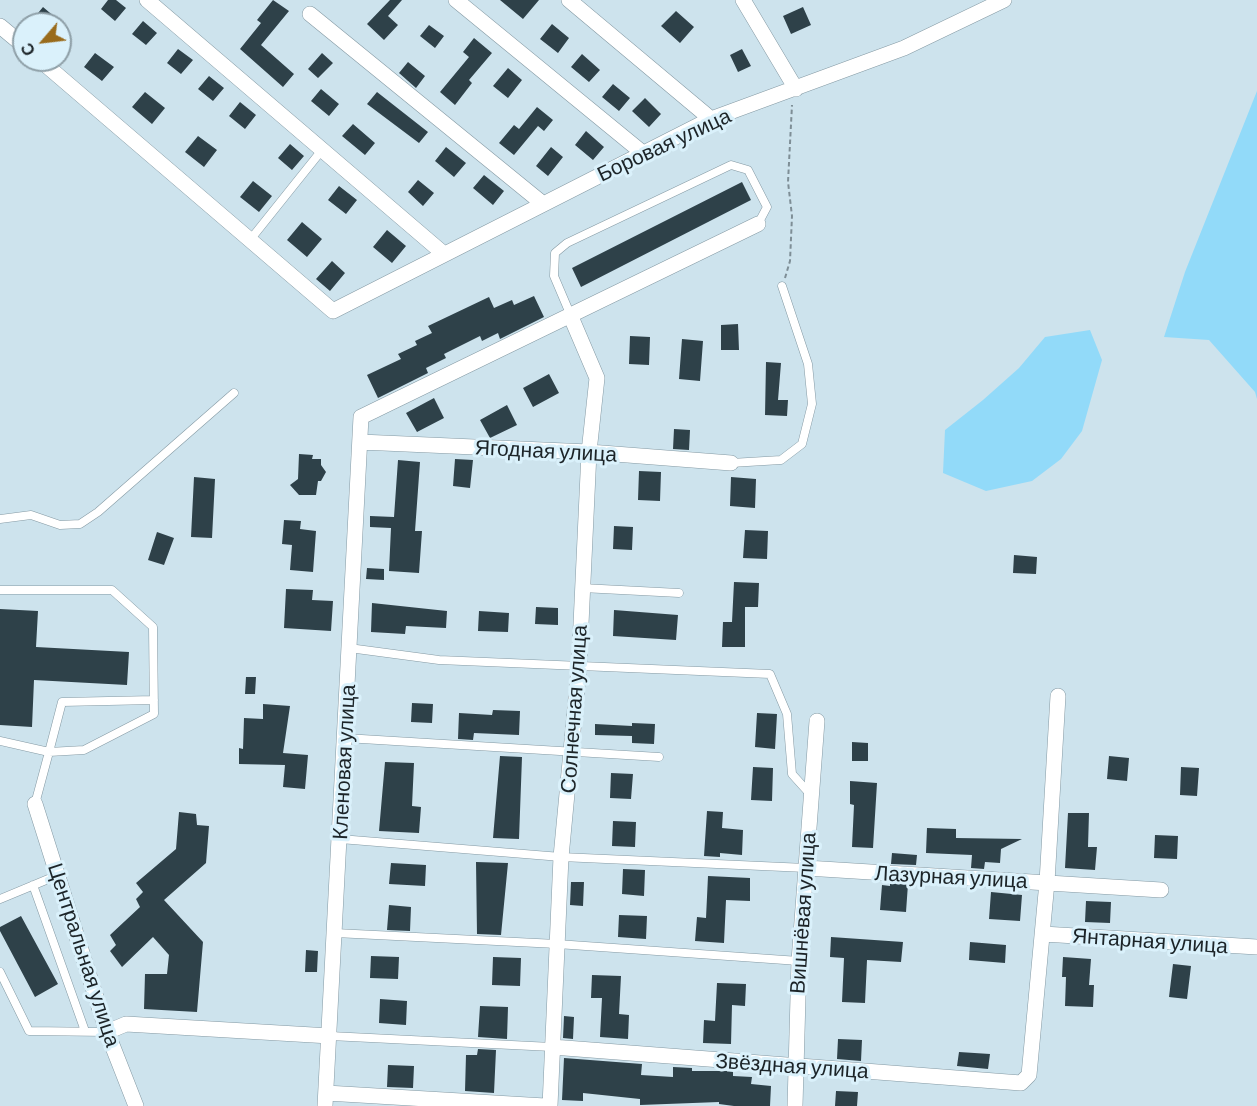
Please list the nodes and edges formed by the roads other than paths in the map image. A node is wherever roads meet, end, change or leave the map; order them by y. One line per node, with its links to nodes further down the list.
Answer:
1 (147, 0): 13 (street)
2 (456, 0): 14 (street)
3 (569, 0): 12 (street)
4 (743, 0): 11 (street)
5 (1004, 0): 6 (street, Боровая улица)
6 (980, 5): 11 (street, Боровая улица)
7 (310, 14): 15 (street)
8 (0, 26): 9 (street)
9 (12, 36)
10 (54, 72): 17 (street)
11 (796, 89): 12 (street, Боровая улица)
12 (711, 119): 14 (street, Боровая улица)
13 (322, 150): 17 (lane); 18 (street)
14 (644, 154): 15 (street, Боровая улица)
15 (542, 203): 18 (street, Боровая улица)
16 (758, 224): 20 (street); 20 (lane)
17 (250, 240): 18 (street, Боровая улица)
18 (444, 254)
19 (782, 286): 24 (lane)
20 (571, 317): 22 (street, Кленовая улица); 23 (street, Солнечная улица)
21 (234, 393): 25 (lane)
22 (360, 442): 23 (street, Ягодная улица); 29 (street, Кленовая улица)
23 (589, 453): 24 (street, Ягодная улица); 26 (street, Солнечная улица)
24 (731, 463)
25 (0, 519)
26 (582, 588): 28 (lane); 30 (street, Солнечная улица)
27 (0, 590): 32 (lane)
28 (679, 593)
29 (350, 648): 30 (lane); 34 (street, Кленовая улица)
30 (579, 667): 37 (street, Солнечная улица); 39 (lane)
31 (1058, 696): 45 (street)
32 (154, 700): 36 (lane); 36 (lane)
33 (817, 721): 39 (street, Вишнёвая улица)
34 (345, 738): 37 (lane); 41 (street, Кленовая улица)
35 (0, 741): 36 (lane)
36 (50, 752): 40 (lane)
37 (571, 752): 38 (lane); 42 (street, Солнечная улица)
38 (659, 757)
39 (811, 795): 43 (street, Вишнёвая улица)
40 (36, 804): 44 (street, Центральная улица)
41 (340, 839): 42 (lane); 49 (street, Кленовая улица)
42 (561, 857): 43 (lane); 51 (street, Солнечная улица)
43 (806, 868): 45 (street, Лазурная улица); 53 (street, Вишнёвая улица)
44 (58, 875): 46 (lane); 56 (street, Центральная улица)
45 (1047, 882): 47 (street); 50 (street, Лазурная улица)
46 (33, 885): 48 (lane); 55 (lane)
47 (1161, 890)
48 (0, 899)
49 (335, 933): 51 (lane); 57 (street, Кленовая улица)
50 (1043, 934): 52 (street, Янтарная улица); 60 (street, Лазурная улица)
51 (557, 944): 53 (lane); 58 (street, Солнечная улица)
52 (1257, 947)
53 (799, 961): 59 (street, Вишнёвая улица)
54 (0, 972): 55 (lane)
55 (85, 1031): 56 (lane)
56 (107, 1032): 57 (street); 62 (street, Центральная улица)
57 (330, 1036): 58 (lane); 61 (street, Кленовая улица)
58 (552, 1047): 59 (street, Звёздная улица); 64 (street, Солнечная улица)
59 (795, 1066): 60 (street, Звёздная улица); 65 (street, Вишнёвая улица)
60 (1029, 1075)
61 (326, 1100): 63 (street)
62 (136, 1106)
63 (545, 1106)
64 (550, 1106)
65 (795, 1106)

